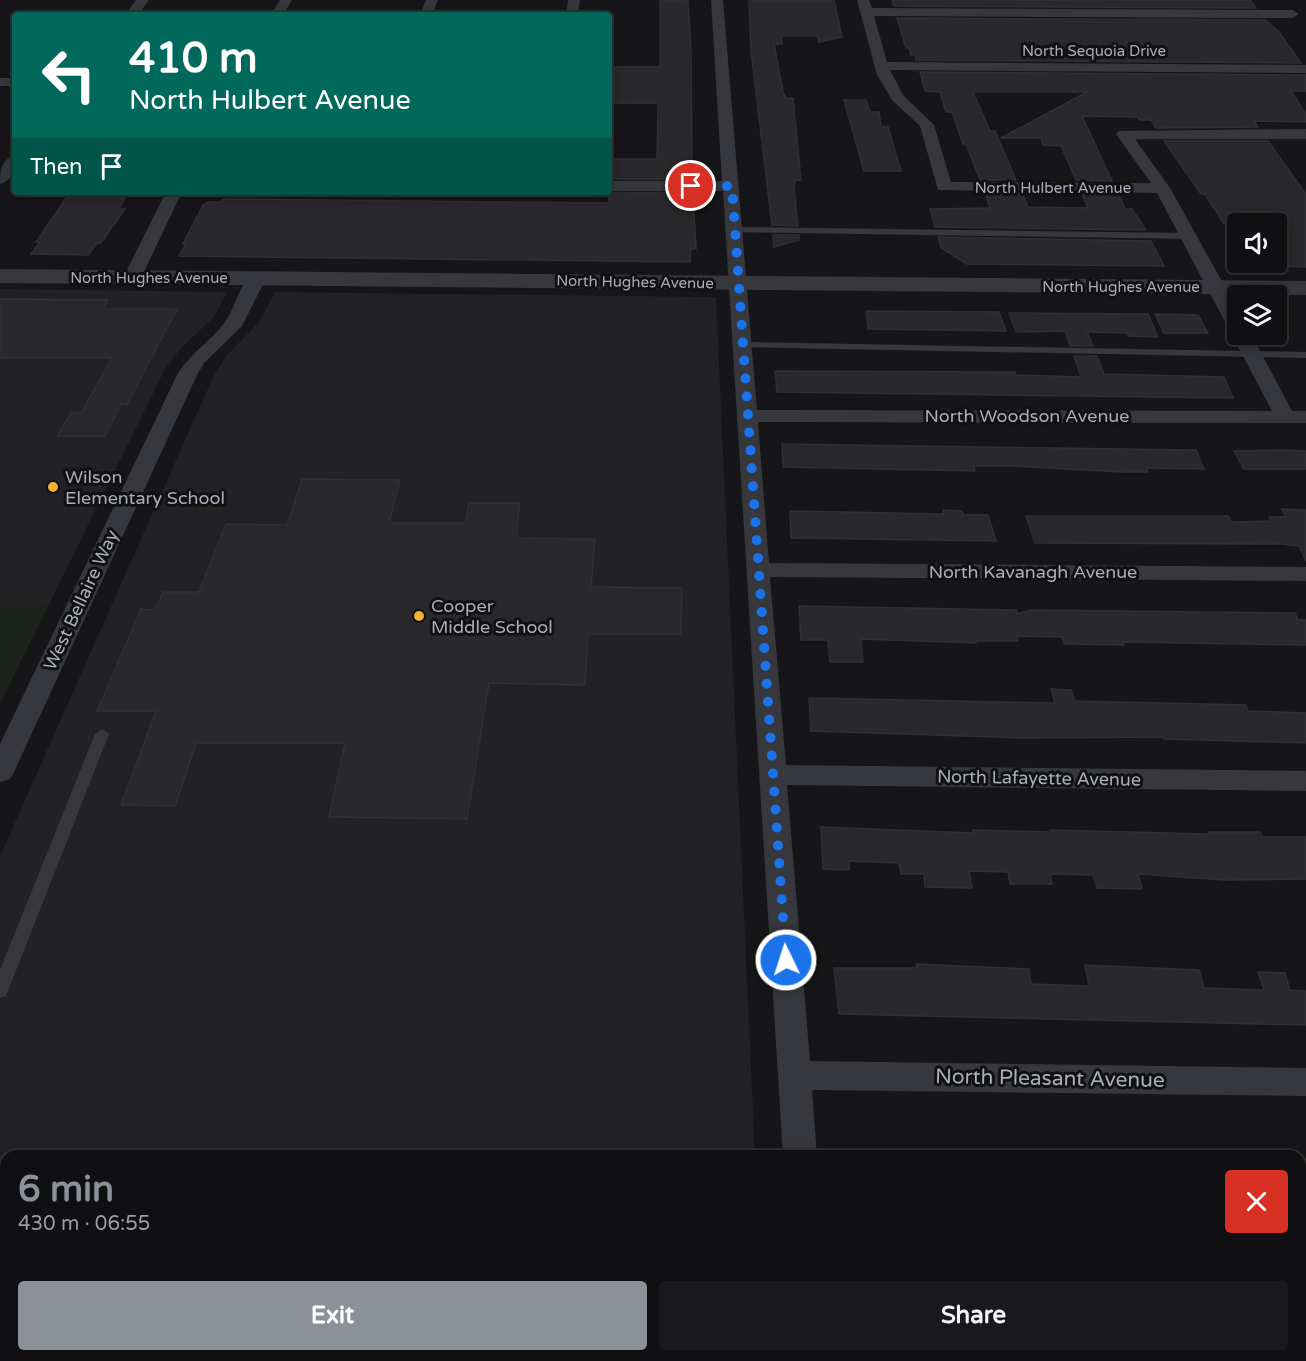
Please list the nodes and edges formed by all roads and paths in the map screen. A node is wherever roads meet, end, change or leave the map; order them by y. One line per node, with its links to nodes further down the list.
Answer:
1 (143, 0): 5 (street)
2 (717, 0): 12 (street)
3 (1282, 0): 4 (street)
4 (865, 6): 6 (street)
5 (133, 12)
6 (881, 66): 7 (street, North Sequoia Drive); 13 (street, North Hulbert Avenue)
7 (1306, 69)
8 (1304, 136): 13 (street)
9 (12, 164): 10 (street)
10 (0, 180)
11 (612, 186): 12 (street)
12 (732, 186): 15 (street)
13 (1162, 188): 16 (street)
14 (173, 195): 18 (street)
15 (734, 230): 16 (lane); 20 (street)
16 (1188, 236): 21 (street)
17 (0, 276): 18 (street, North Hughes Avenue)
18 (132, 278): 19 (street, North Hughes Avenue)
19 (257, 278): 20 (street, North Hughes Avenue); 34 (street, West Bellaire Way)
20 (739, 284): 21 (street, North Hughes Avenue); 24 (street)
21 (1215, 288): 22 (street, North Hughes Avenue); 23 (street)
22 (1306, 288)
23 (1227, 309)
24 (744, 345): 26 (lane); 28 (street)
25 (1247, 345): 26 (street)
26 (1252, 354): 27 (lane); 29 (street)
27 (1306, 354)
28 (748, 416): 29 (street, North Woodson Avenue); 31 (street)
29 (1285, 416): 30 (street, North Woodson Avenue)
30 (1306, 417)
31 (759, 570): 32 (street, North Kavanagh Avenue); 35 (street)
32 (1306, 574)
33 (102, 734): 37 (lane)
34 (0, 772)
35 (772, 775): 36 (street, North Lafayette Avenue); 38 (street)
36 (1306, 781)
37 (0, 991)
38 (795, 1075): 39 (street, North Pleasant Avenue); 40 (street)
39 (1306, 1082)
40 (800, 1150)

